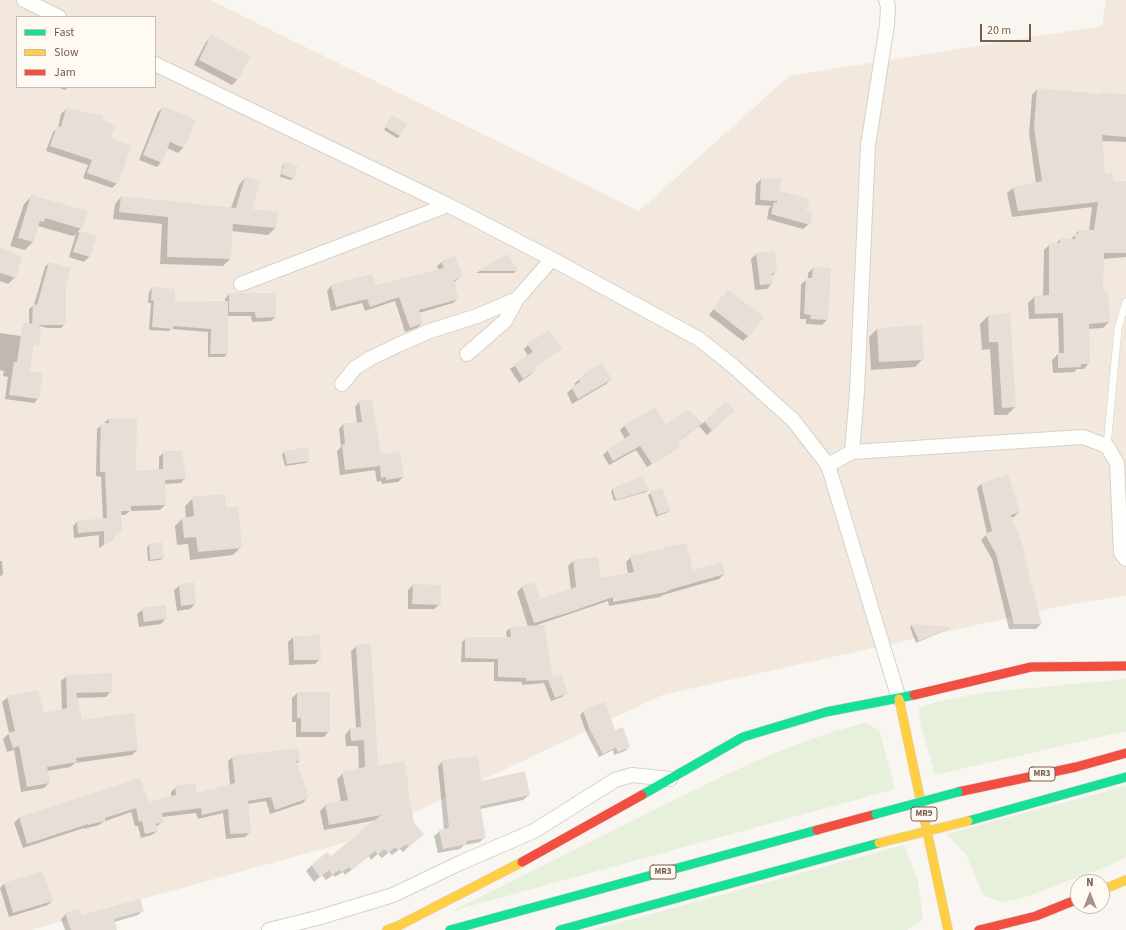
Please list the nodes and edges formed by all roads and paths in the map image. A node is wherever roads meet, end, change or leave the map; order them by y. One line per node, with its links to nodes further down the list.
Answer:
1 (24, 0): 3 (street)
2 (886, 0): 13 (street)
3 (57, 16)
4 (156, 64): 5 (street)
5 (448, 205): 6 (street); 7 (street)
6 (552, 259): 8 (street); 14 (street)
7 (241, 284)
8 (517, 299): 10 (street); 11 (street)
9 (1126, 302): 12 (lane)
10 (467, 354)
11 (342, 384)
12 (1107, 446): 13 (street); 15 (street)
13 (852, 452): 14 (street)
14 (828, 465): 17 (street)
15 (1126, 559)
16 (1126, 666): 17 (main road)
17 (899, 699): 20 (main road); 28 (main road, MR9)
18 (1126, 753): 26 (main road, MR3, bridge)
19 (1126, 777): 27 (main road, MR3, bridge)
20 (671, 779): 24 (street); 25 (main road)
21 (1126, 880): 22 (main road)
22 (1110, 887)
23 (1070, 902): 29 (main road)
24 (269, 930)
25 (387, 930)
26 (450, 930)
27 (560, 930)
28 (948, 930)
29 (979, 930)

